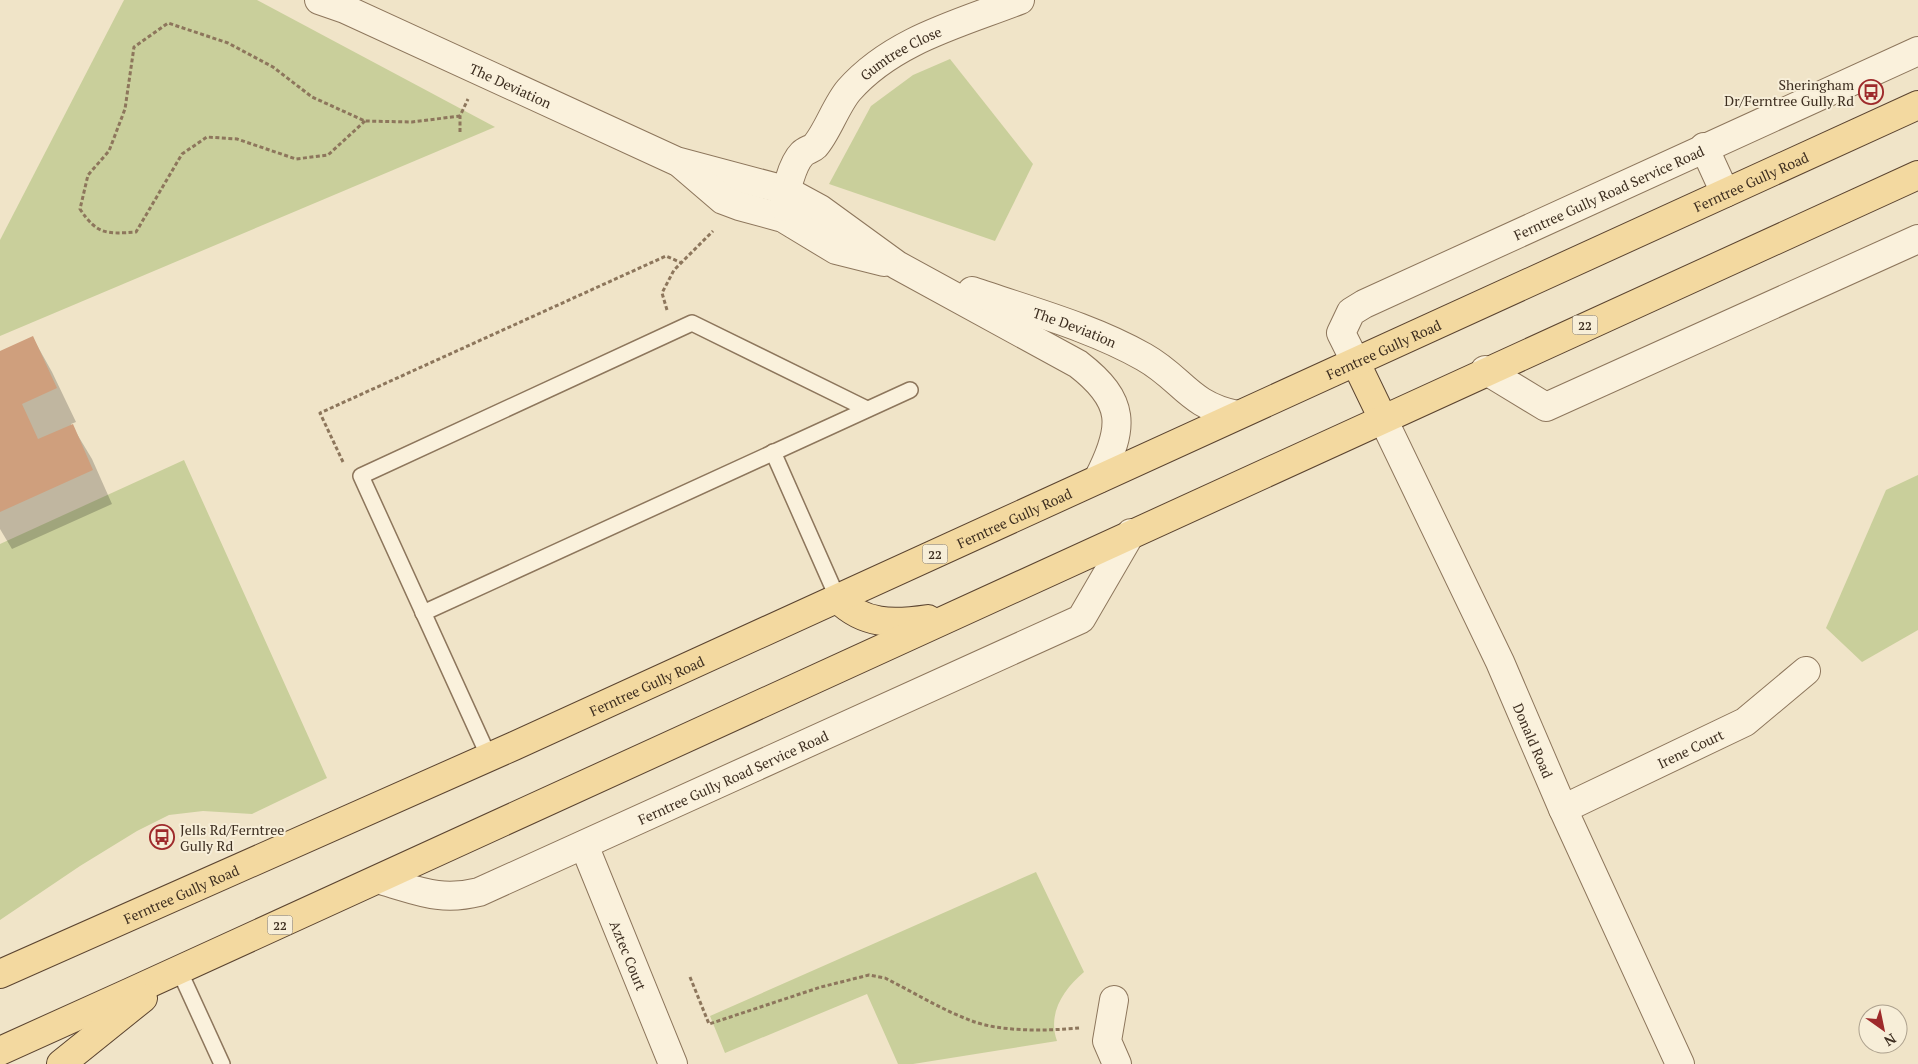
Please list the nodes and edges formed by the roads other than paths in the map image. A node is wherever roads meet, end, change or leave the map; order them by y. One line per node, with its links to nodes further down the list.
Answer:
1 (319, 0): 3 (street, The Deviation)
2 (1020, 0): 10 (street, Gumtree Close)
3 (340, 4): 7 (street, The Deviation)
4 (1918, 51): 6 (street, Ferntree Gully Road Service Road)
5 (1918, 105): 9 (main road, Ferntree Gully Road / 22)
6 (1704, 147): 9 (street); 14 (street, Ferntree Gully Road Service Road)
7 (676, 160): 10 (street, The Deviation); 11 (street, The Deviation)
8 (1918, 175): 15 (main road, 22)
9 (1724, 193): 14 (main road, Ferntree Gully Road / 22)
10 (794, 194): 11 (street, Gumtree Close); 13 (street, The Deviation)
11 (782, 218): 13 (street, The Deviation)
12 (1918, 239): 15 (street)
13 (897, 265): 18 (street, The Deviation); 21 (street, The Deviation)
14 (1356, 363): 18 (main road, Ferntree Gully Road / 22); 19 (main road)
15 (1484, 370): 19 (main road, 22)
16 (910, 390): 17 (lane)
17 (867, 409): 20 (lane); 25 (lane)
18 (1237, 415): 21 (main road, Ferntree Gully Road / 22)
19 (1383, 419): 22 (main road, 22); 30 (street, Donald Road)
20 (773, 452): 23 (lane); 25 (lane)
21 (1098, 479): 23 (main road, Ferntree Gully Road / 22)
22 (1130, 533): 26 (main road, 22); 27 (street)
23 (838, 599): 26 (main road); 29 (main road, Ferntree Gully Road / 22)
24 (1112, 605): 27 (street, Ferntree Gully Road Service Road)
25 (423, 613): 29 (lane)
26 (951, 616): 32 (main road, 22)
27 (1081, 619): 31 (street, Ferntree Gully Road Service Road)
28 (1806, 671): 30 (street, Irene Court)
29 (490, 757): 34 (main road, Ferntree Gully Road / 22)
30 (1563, 809): 41 (street, Donald Road)
31 (584, 845): 32 (street, Ferntree Gully Road Service Road); 39 (street, Aztec Court)
32 (380, 880): 33 (main road, 22)
33 (179, 970): 36 (main road, 22); 37 (main road); 38 (lane)
34 (0, 974)
35 (1112, 1013): 40 (street)
36 (0, 1051)
37 (61, 1064)
38 (222, 1064)
39 (673, 1064)
40 (1117, 1064)
41 (1680, 1064)

